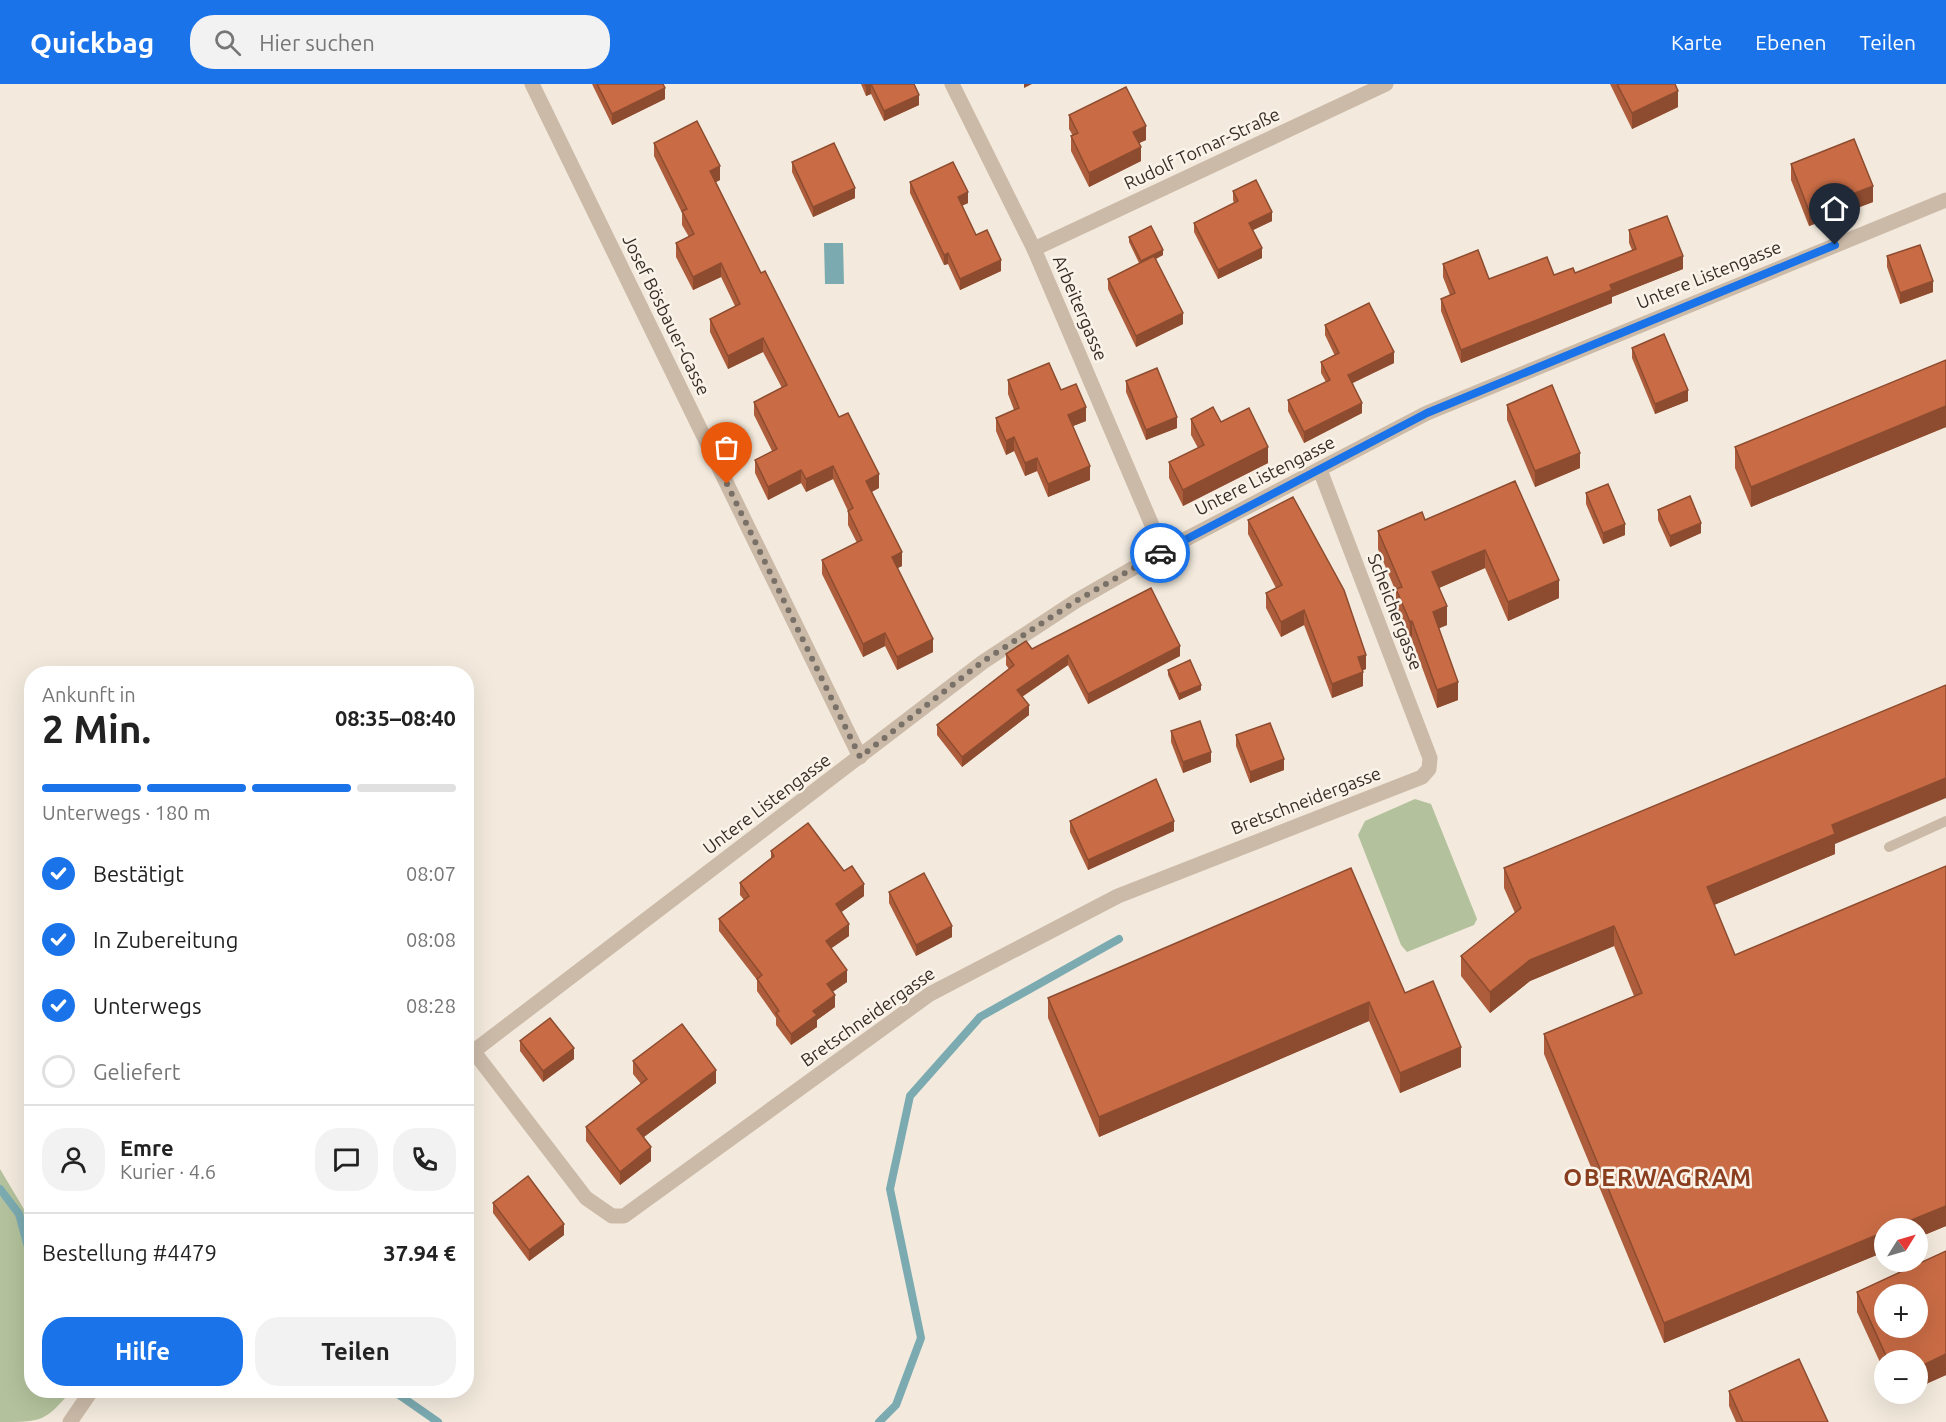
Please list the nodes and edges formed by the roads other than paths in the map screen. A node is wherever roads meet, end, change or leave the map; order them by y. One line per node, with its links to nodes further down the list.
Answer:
1 (532, 84): 8 (street, Josef Bösbauer-Gasse)
2 (952, 84): 5 (street, Arbeitergasse)
3 (1386, 84): 5 (street, Rudolf Tornar-Straße)
4 (1946, 200): 6 (street, Untere Listengasse)
5 (1034, 249): 7 (street, Arbeitergasse)
6 (1320, 470): 7 (street, Untere Listengasse); 9 (street, Scheichergasse)
7 (1163, 551): 8 (street, Untere Listengasse)
8 (860, 757): 12 (street, Untere Listengasse)
9 (1430, 769): 13 (street, Bretschneidergasse)
10 (1946, 821): 11 (lane)
11 (1888, 847)
12 (474, 1051)
13 (474, 1059)
14 (86, 1398): 15 (street)
15 (70, 1422)

